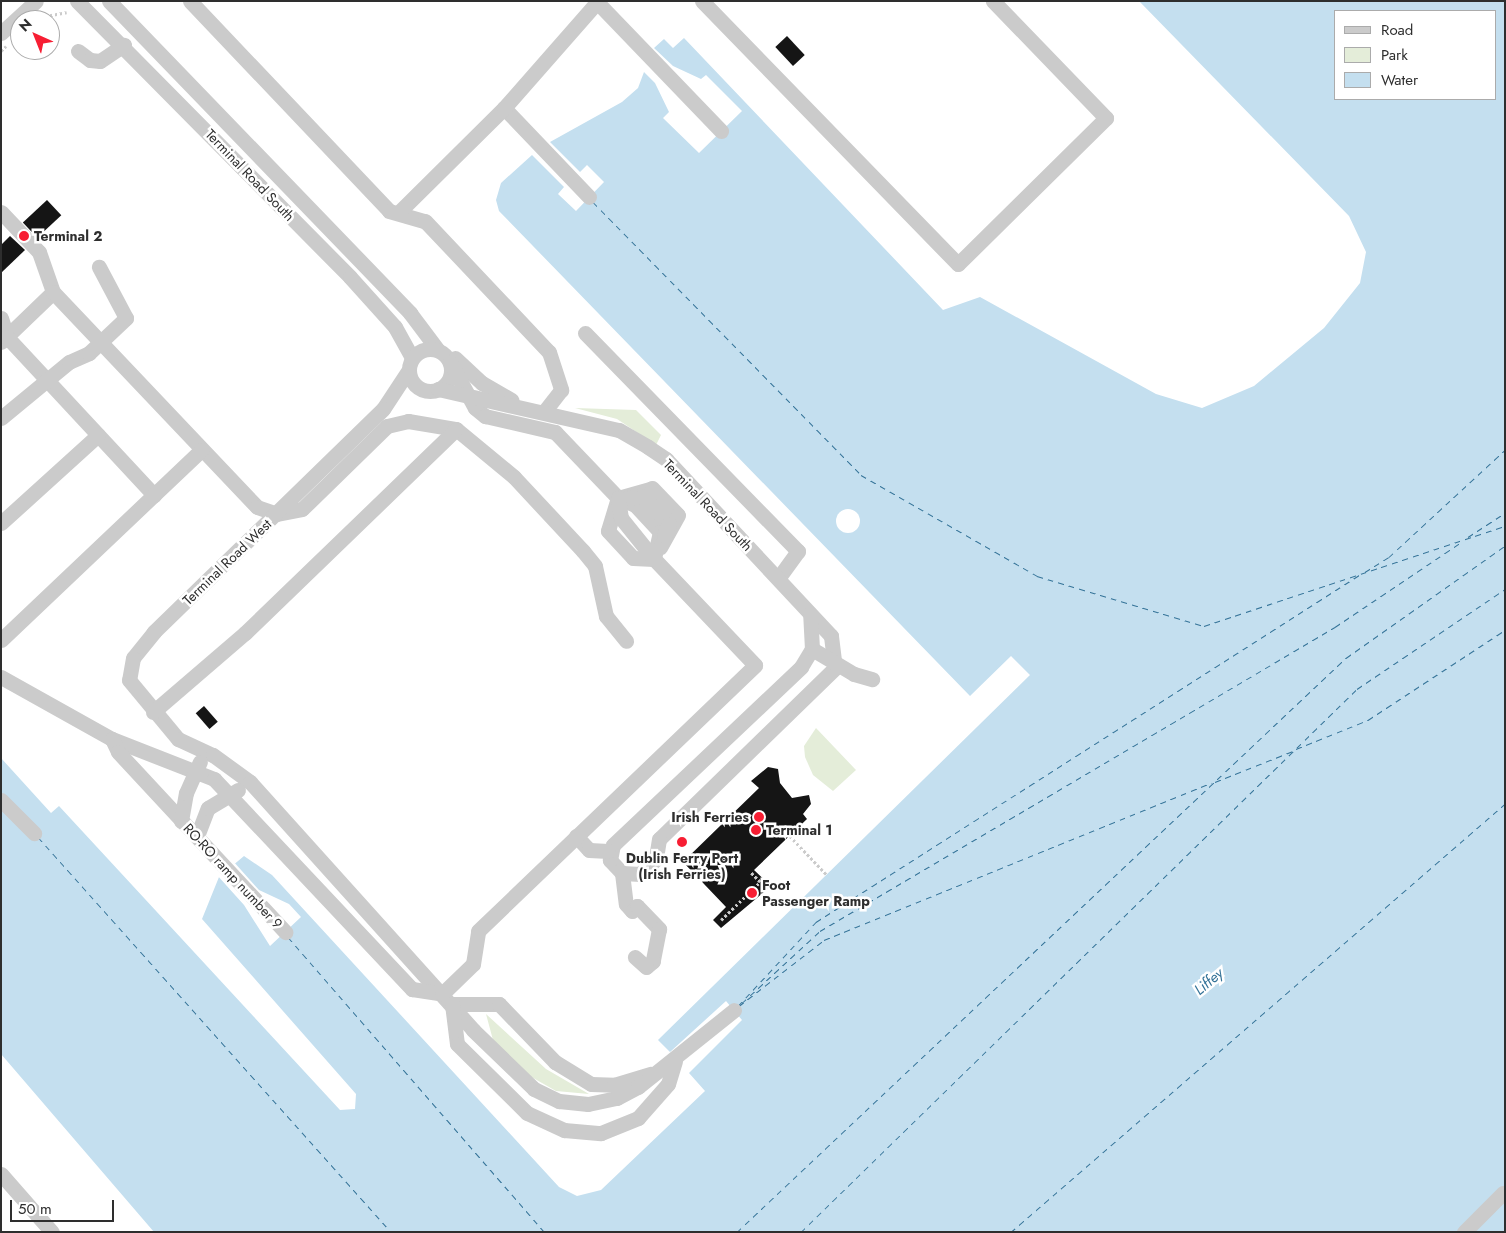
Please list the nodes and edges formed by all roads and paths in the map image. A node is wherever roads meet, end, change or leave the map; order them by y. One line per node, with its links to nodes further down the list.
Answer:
1 (36, 1): 8 (street)
2 (77, 1): 9 (street, Terminal Road South)
3 (109, 1): 22 (street, Terminal Road South)
4 (190, 1): 15 (street)
5 (702, 1): 6 (street)
6 (993, 1)
7 (597, 2): 11 (street); 12 (street)
8 (1, 33)
9 (124, 45): 10 (street); 23 (street, Terminal Road South)
10 (78, 51)
11 (504, 108): 13 (street); 15 (street)
12 (722, 131)
13 (589, 197)
14 (1, 212): 17 (street)
15 (398, 213): 28 (street)
16 (99, 267): 21 (street)
17 (52, 292): 20 (street); 21 (street)
18 (1, 318): 20 (street)
19 (584, 333): 39 (street)
20 (3, 338): 24 (street)
21 (94, 348): 24 (street); 32 (street)
22 (443, 355): 23 (street); 25 (street); 26 (street); 27 (street, Terminal Road South)
23 (410, 364): 25 (street); 35 (street, Terminal Road West)
24 (47, 379): 29 (street); 31 (street)
25 (438, 389): 26 (street, Terminal Road South)
26 (469, 396): 27 (street, Terminal Road South); 34 (street)
27 (529, 410): 28 (street, Terminal Road South)
28 (544, 412): 39 (street, Terminal Road South)
29 (1, 418)
30 (456, 429): 35 (street); 42 (street); 47 (street)
31 (98, 435): 33 (street); 36 (street)
32 (201, 450): 33 (street); 35 (street)
33 (154, 495): 41 (street)
34 (618, 498): 37 (street); 37 (street); 38 (street); 38 (street)
35 (277, 514): 47 (street, Terminal Road West)
36 (1, 523)
37 (669, 524): 38 (street); 38 (street)
38 (654, 559): 61 (street)
39 (778, 579): 40 (street, Terminal Road South)
40 (810, 614): 43 (street); 44 (street, Terminal Road South)
41 (1, 640)
42 (626, 641)
43 (812, 649): 44 (street); 49 (street)
44 (836, 664): 46 (street); 51 (street)
45 (1, 677): 48 (street)
46 (872, 679)
47 (153, 712): 50 (street, Terminal Road West)
48 (112, 739): 52 (street); 57 (street, RO-RO ramp number 9)
49 (720, 744): 51 (street); 63 (street)
50 (205, 752): 52 (street); 53 (street, Terminal Road West)
51 (738, 762): 65 (street)
52 (196, 770): 54 (street); 57 (street)
53 (250, 782): 54 (street); 70 (street, Terminal Road West)
54 (232, 794): 60 (street); 70 (street)
55 (1, 800): 59 (street)
56 (711, 814): 58 (path)
57 (181, 820): 60 (street, RO-RO ramp number 9)
58 (722, 824)
59 (34, 833)
60 (197, 836): 68 (street, RO-RO ramp number 9)
61 (576, 836): 63 (street); 70 (street)
62 (790, 836): 66 (path)
63 (608, 851): 65 (street)
64 (751, 873): 67 (path)
65 (622, 874): 69 (street)
66 (827, 875)
67 (721, 920)
68 (284, 932)
69 (636, 957)
70 (447, 999): 71 (street); 71 (street); 71 (street, Terminal Road West, bridge)
71 (675, 1060)
72 (1, 1174): 74 (street)
73 (1503, 1193): 75 (street)
74 (52, 1232)
75 (1464, 1232)

